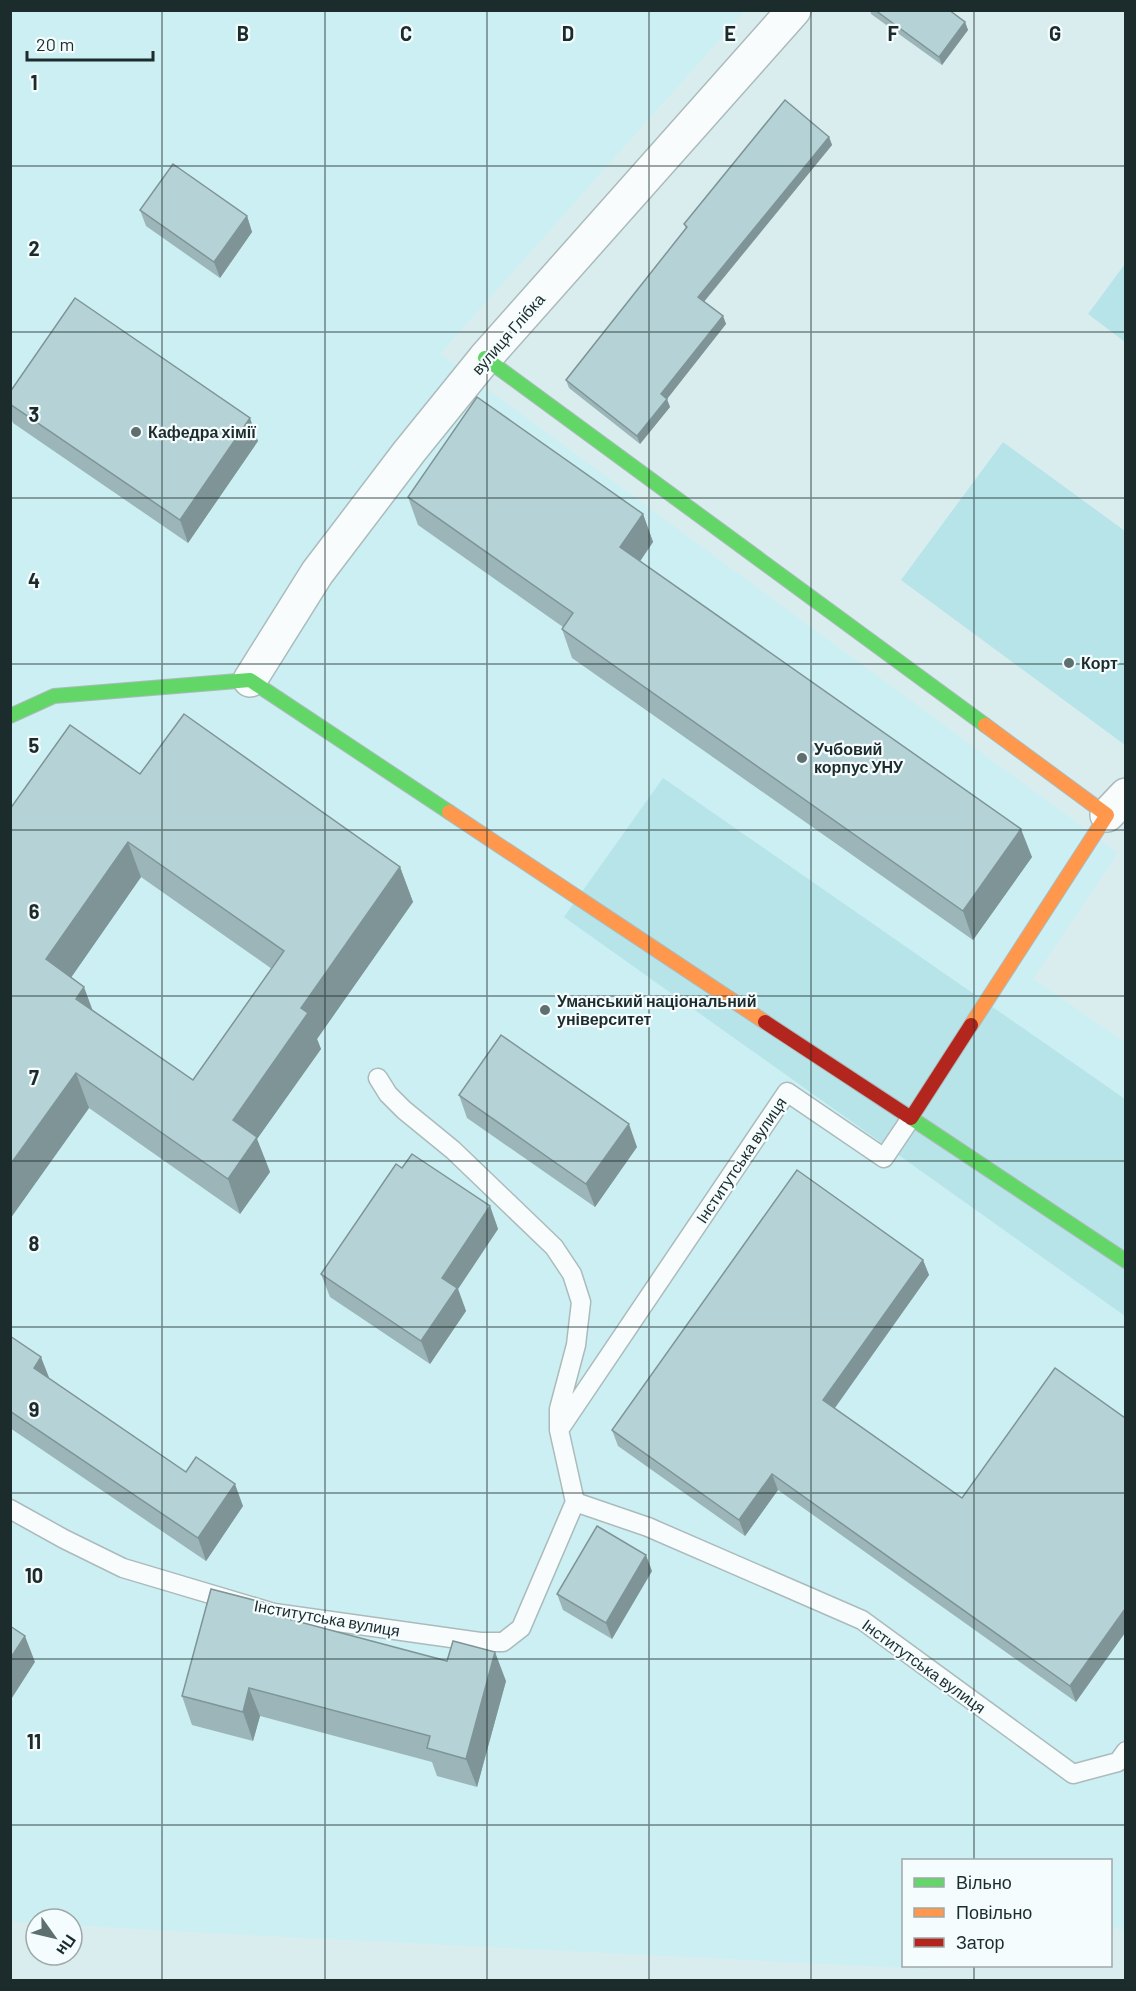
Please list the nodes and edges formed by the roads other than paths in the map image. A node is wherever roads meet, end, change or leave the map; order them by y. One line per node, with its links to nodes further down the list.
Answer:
1 (794, 10): 2 (street, вулиця Глібка)
2 (486, 358): 3 (street, вулиця Глібка); 5 (street)
3 (250, 680): 4 (street); 7 (street)
4 (10, 716)
5 (1116, 805): 7 (street)
6 (378, 1078): 9 (lane)
7 (911, 1118): 8 (street); 9 (lane, Інститутська вулиця)
8 (1125, 1261)
9 (560, 1430): 10 (lane)
10 (575, 1502): 11 (lane, Інститутська вулиця); 12 (lane, Інститутська вулиця)
11 (10, 1509)
12 (1125, 1751)

